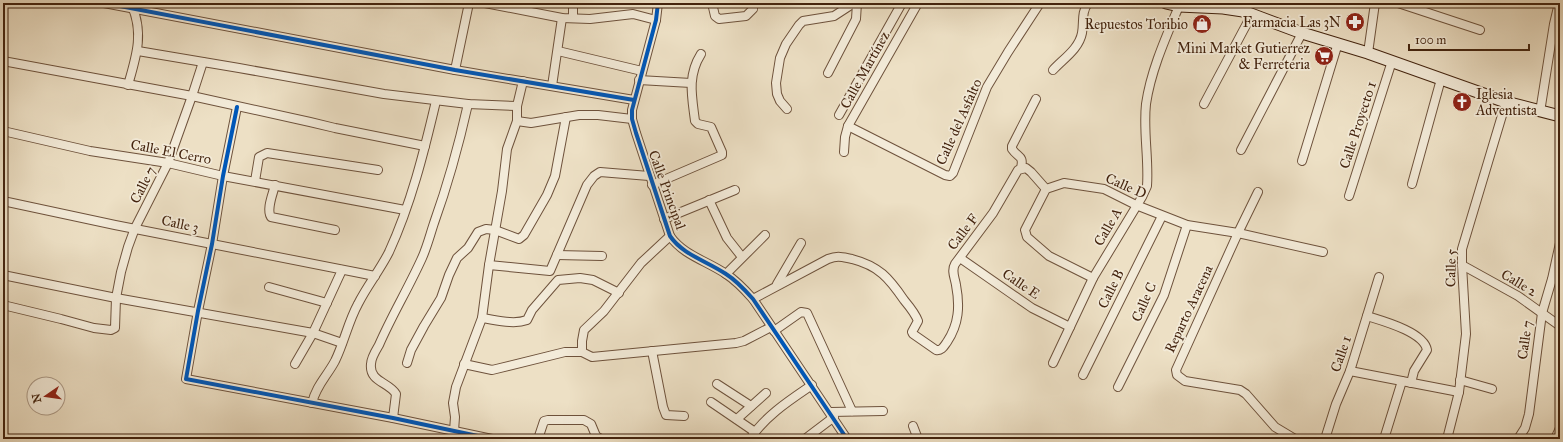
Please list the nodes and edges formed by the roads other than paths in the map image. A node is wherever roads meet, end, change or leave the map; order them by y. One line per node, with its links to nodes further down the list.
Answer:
1 (104, 3): 18 (street)
2 (470, 3): 34 (street)
3 (486, 3): 21 (street)
4 (573, 3): 22 (street)
5 (658, 3): 23 (street, Calle Principal)
6 (712, 3): 19 (street)
7 (854, 3): 53 (street)
8 (858, 3): 37 (street)
9 (902, 3): 55 (street)
10 (918, 3): 60 (street, Calle Martínez)
11 (1040, 3): 60 (street, Calle del Asfalto)
12 (1088, 3): 35 (street)
13 (1166, 3): 17 (main road)
14 (1375, 3): 29 (street)
15 (1398, 3): 24 (street)
16 (1559, 3): 54 (street)
17 (1179, 4): 20 (main road); 81 (street, Calle A)
18 (132, 6): 27 (street); 34 (street)
19 (753, 9)
20 (1245, 10): 25 (main road); 50 (street)
21 (562, 18): 22 (street); 28 (street)
22 (573, 18): 23 (street)
23 (656, 20): 36 (street, Calle Principal)
24 (1480, 30)
25 (1302, 33): 26 (main road); 63 (street)
26 (1338, 43): 29 (main road); 65 (street)
27 (138, 51): 33 (street); 42 (street)
28 (558, 51): 36 (street); 43 (street)
29 (1368, 53): 32 (main road)
30 (701, 54): 41 (street)
31 (3, 61): 42 (street)
32 (1392, 61): 38 (main road); 78 (street, Calle Proyecto 1)
33 (203, 62): 44 (street, Calle 7); 47 (street)
34 (455, 70): 40 (street)
35 (1052, 70)
36 (642, 71): 39 (street, Calle Principal)
37 (828, 73)
38 (1441, 78): 48 (main road); 72 (street)
39 (639, 80): 41 (street); 46 (street, Calle Principal)
40 (522, 81): 43 (street); 51 (street)
41 (691, 83): 74 (street)
42 (128, 85): 44 (street)
43 (552, 86): 46 (street)
44 (192, 96): 52 (street); 66 (street, Calle 7)
45 (1036, 99): 67 (street)
46 (634, 100): 58 (street, Calle Principal)
47 (436, 101): 49 (street); 62 (street)
48 (1506, 102): 54 (main road); 101 (street, Calle 5)
49 (468, 104): 51 (street); 150 (street)
50 (1204, 104)
51 (517, 106): 59 (street)
52 (237, 107): 62 (street); 69 (street)
53 (787, 109)
54 (1540, 112): 56 (main road)
55 (839, 115)
56 (1560, 116)
57 (566, 117): 58 (street); 59 (street); 88 (street)
58 (632, 119): 70 (street, Calle Principal)
59 (517, 121): 88 (street)
60 (848, 126): 64 (street, Calle Martínez)
61 (3, 131): 66 (street, Calle El Cerro)
62 (425, 146): 82 (street)
63 (1241, 150)
64 (844, 152)
65 (1302, 161)
66 (168, 164): 69 (street, Calle El Cerro); 86 (street, Calle 7)
67 (1021, 168): 75 (street); 99 (street, Calle F)
68 (378, 170): 71 (street)
69 (223, 176): 71 (street, Calle El Cerro); 94 (street)
70 (649, 176): 74 (street, Calle Principal); 96 (street)
71 (255, 182): 73 (street, Calle El Cerro)
72 (1412, 184)
73 (274, 185): 82 (street, Calle El Cerro); 87 (street)
74 (652, 185): 84 (street, Calle Principal)
75 (1046, 189): 81 (street, Calle D); 108 (street)
76 (735, 190): 79 (street)
77 (1258, 192): 89 (street, Reparto Aracena)
78 (1349, 196)
79 (709, 200): 84 (street); 98 (street)
80 (3, 201): 86 (street, Calle 3)
81 (1136, 205): 83 (street, Calle D); 108 (street, Calle A)
82 (405, 210): 106 (street)
83 (1162, 216): 85 (street, Calle D); 133 (street, Calle B)
84 (664, 219): 91 (street, Calle Principal)
85 (1187, 225): 89 (street, Calle D); 139 (street, Calle C)
86 (135, 228): 94 (street, Calle 3); 113 (street, Calle 7)
87 (335, 230)
88 (495, 230): 100 (street); 129 (street)
89 (1238, 233): 95 (street, Calle D); 162 (street, Reparto Aracena)
90 (765, 234): 98 (street)
91 (670, 236): 105 (street, Calle Principal); 112 (street)
92 (801, 243): 110 (street)
93 (1560, 243): 118 (street, Calle 7)
94 (212, 244): 102 (street, Calle 3); 117 (street)
95 (1323, 252)
96 (557, 255): 97 (street); 103 (street)
97 (602, 256)
98 (742, 257): 105 (street)
99 (960, 258): 110 (street, Calle F); 122 (street, Calle E)
100 (489, 265): 103 (street); 120 (street)
101 (1462, 265): 118 (street, Calle 2); 134 (street, Calle 5)
102 (342, 270): 106 (street, Calle 3); 115 (street)
103 (550, 271): 109 (street)
104 (3, 274): 113 (street)
105 (726, 274): 114 (street, Calle Principal)
106 (375, 276): 125 (street)
107 (1379, 277): 119 (street, Calle 1)
108 (1093, 278): 122 (street, Calle A)
109 (558, 280): 112 (street); 120 (street)
110 (777, 285): 114 (street)
111 (269, 286): 115 (street)
112 (619, 293): 127 (street)
113 (116, 298): 116 (street, Calle 7); 117 (street)
114 (753, 299): 123 (street, Calle Principal)
115 (327, 303): 124 (street)
116 (3, 305)
117 (198, 311): 124 (street); 144 (street)
118 (1542, 313): 121 (street, Calle 2); 166 (street, Calle 7)
119 (1367, 316): 132 (street, Calle 1); 136 (street)
120 (482, 318): 130 (street)
121 (1560, 326)
122 (1070, 327): 131 (street, Calle A)
123 (773, 329): 126 (street); 138 (street, Calle Principal); 146 (street)
124 (313, 333): 125 (street); 128 (street)
125 (342, 343): 144 (street)
126 (652, 351): 127 (street); 149 (street)
127 (582, 352): 130 (street)
128 (295, 364)
129 (407, 364)
130 (464, 364): 154 (street)
131 (1053, 364)
132 (1350, 371): 135 (street); 163 (street, Calle 1)
133 (1083, 375)
134 (1460, 380): 140 (street); 141 (street, Calle 5)
135 (1402, 381): 136 (street); 164 (street)
136 (1411, 382): 141 (street)
137 (717, 384): 145 (street)
138 (812, 385): 148 (street, Calle Principal); 155 (street)
139 (1118, 387)
140 (1492, 389)
141 (1459, 392): 165 (street, Calle 5)
142 (766, 393): 145 (street)
143 (711, 402): 151 (street)
144 (312, 403): 150 (street)
145 (751, 406): 151 (street)
146 (852, 411): 147 (street); 148 (street)
147 (883, 411)
148 (832, 415): 159 (street); 160 (street, Calle Principal)
149 (684, 416)
150 (393, 418): 154 (street)
151 (737, 419): 155 (street)
152 (913, 426): 161 (street)
153 (1560, 428): 167 (street)
154 (454, 431): 156 (street)
155 (753, 435)
156 (492, 439)
157 (538, 439): 158 (street)
158 (601, 439)
159 (805, 439)
160 (847, 439)
161 (918, 439)
162 (1295, 439)
163 (1325, 439)
164 (1384, 439)
165 (1447, 439)
166 (1518, 439)
167 (1555, 439)

